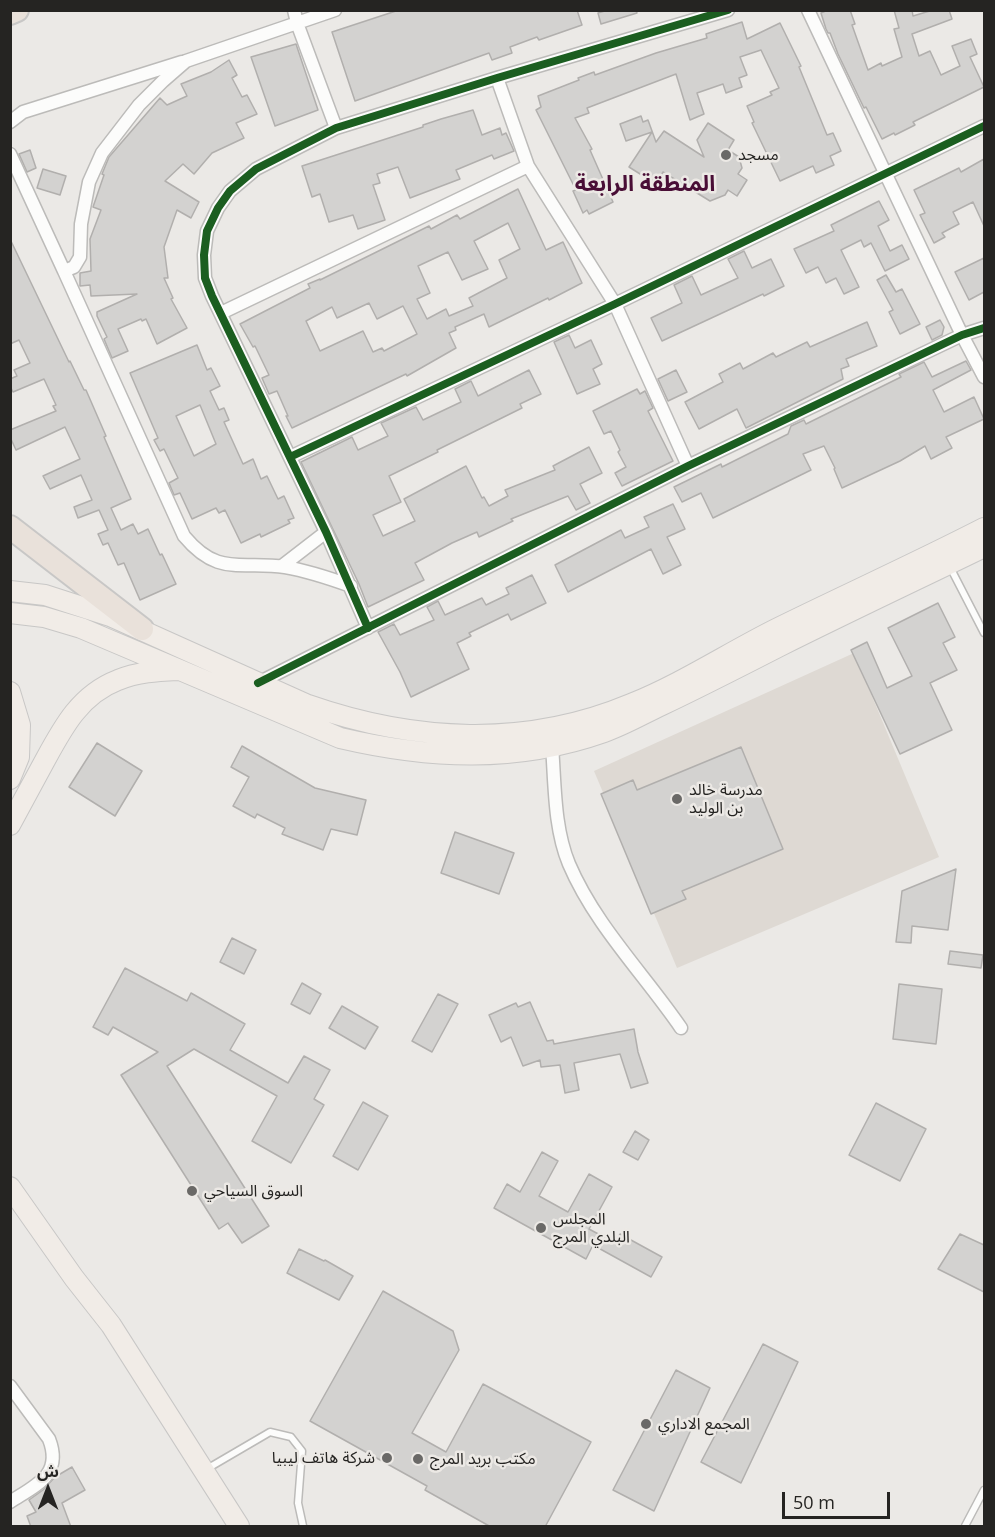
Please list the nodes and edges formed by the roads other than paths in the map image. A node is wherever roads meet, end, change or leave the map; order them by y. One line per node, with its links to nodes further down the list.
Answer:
1 (18, 10): 5 (highway)
2 (335, 10): 6 (street)
3 (729, 10): 8 (street)
4 (808, 10): 14 (street)
5 (10, 13)
6 (296, 17): 7 (street); 11 (street)
7 (186, 61): 9 (street); 15 (street)
8 (497, 78): 11 (street); 13 (street)
9 (10, 122)
10 (984, 126): 14 (street)
11 (336, 128): 17 (street)
12 (10, 154): 15 (street)
13 (528, 166): 16 (street); 17 (street)
14 (887, 173): 16 (street); 19 (street)
15 (64, 271): 28 (street)
16 (615, 304): 21 (street); 22 (street)
17 (221, 313): 21 (street)
18 (984, 328): 19 (street)
19 (963, 335): 20 (street); 22 (street)
20 (984, 377)
21 (290, 457): 25 (street)
22 (687, 466): 32 (street)
23 (10, 527): 33 (highway)
24 (984, 528): 37 (main road)
25 (326, 532): 28 (street); 29 (street)
26 (984, 547): 27 (main road)
27 (948, 565): 34 (lane); 39 (main road)
28 (282, 566): 29 (street)
29 (351, 586): 32 (street)
30 (10, 591): 33 (main road)
31 (10, 613): 36 (main road)
32 (368, 628): 37 (street)
33 (142, 629): 35 (main road)
34 (984, 633)
35 (218, 664): 36 (main road); 37 (main road)
36 (180, 670): 39 (main road); 41 (main road)
37 (258, 683)
38 (10, 692): 40 (main road)
39 (552, 746): 42 (street)
40 (10, 779)
41 (10, 825)
42 (681, 1028)
43 (10, 1187): 45 (main road)
44 (10, 1386): 47 (street)
45 (204, 1470): 48 (main road); 49 (lane)
46 (984, 1490): 50 (lane)
47 (10, 1502)
48 (239, 1527)
49 (303, 1527)
50 (965, 1527)

